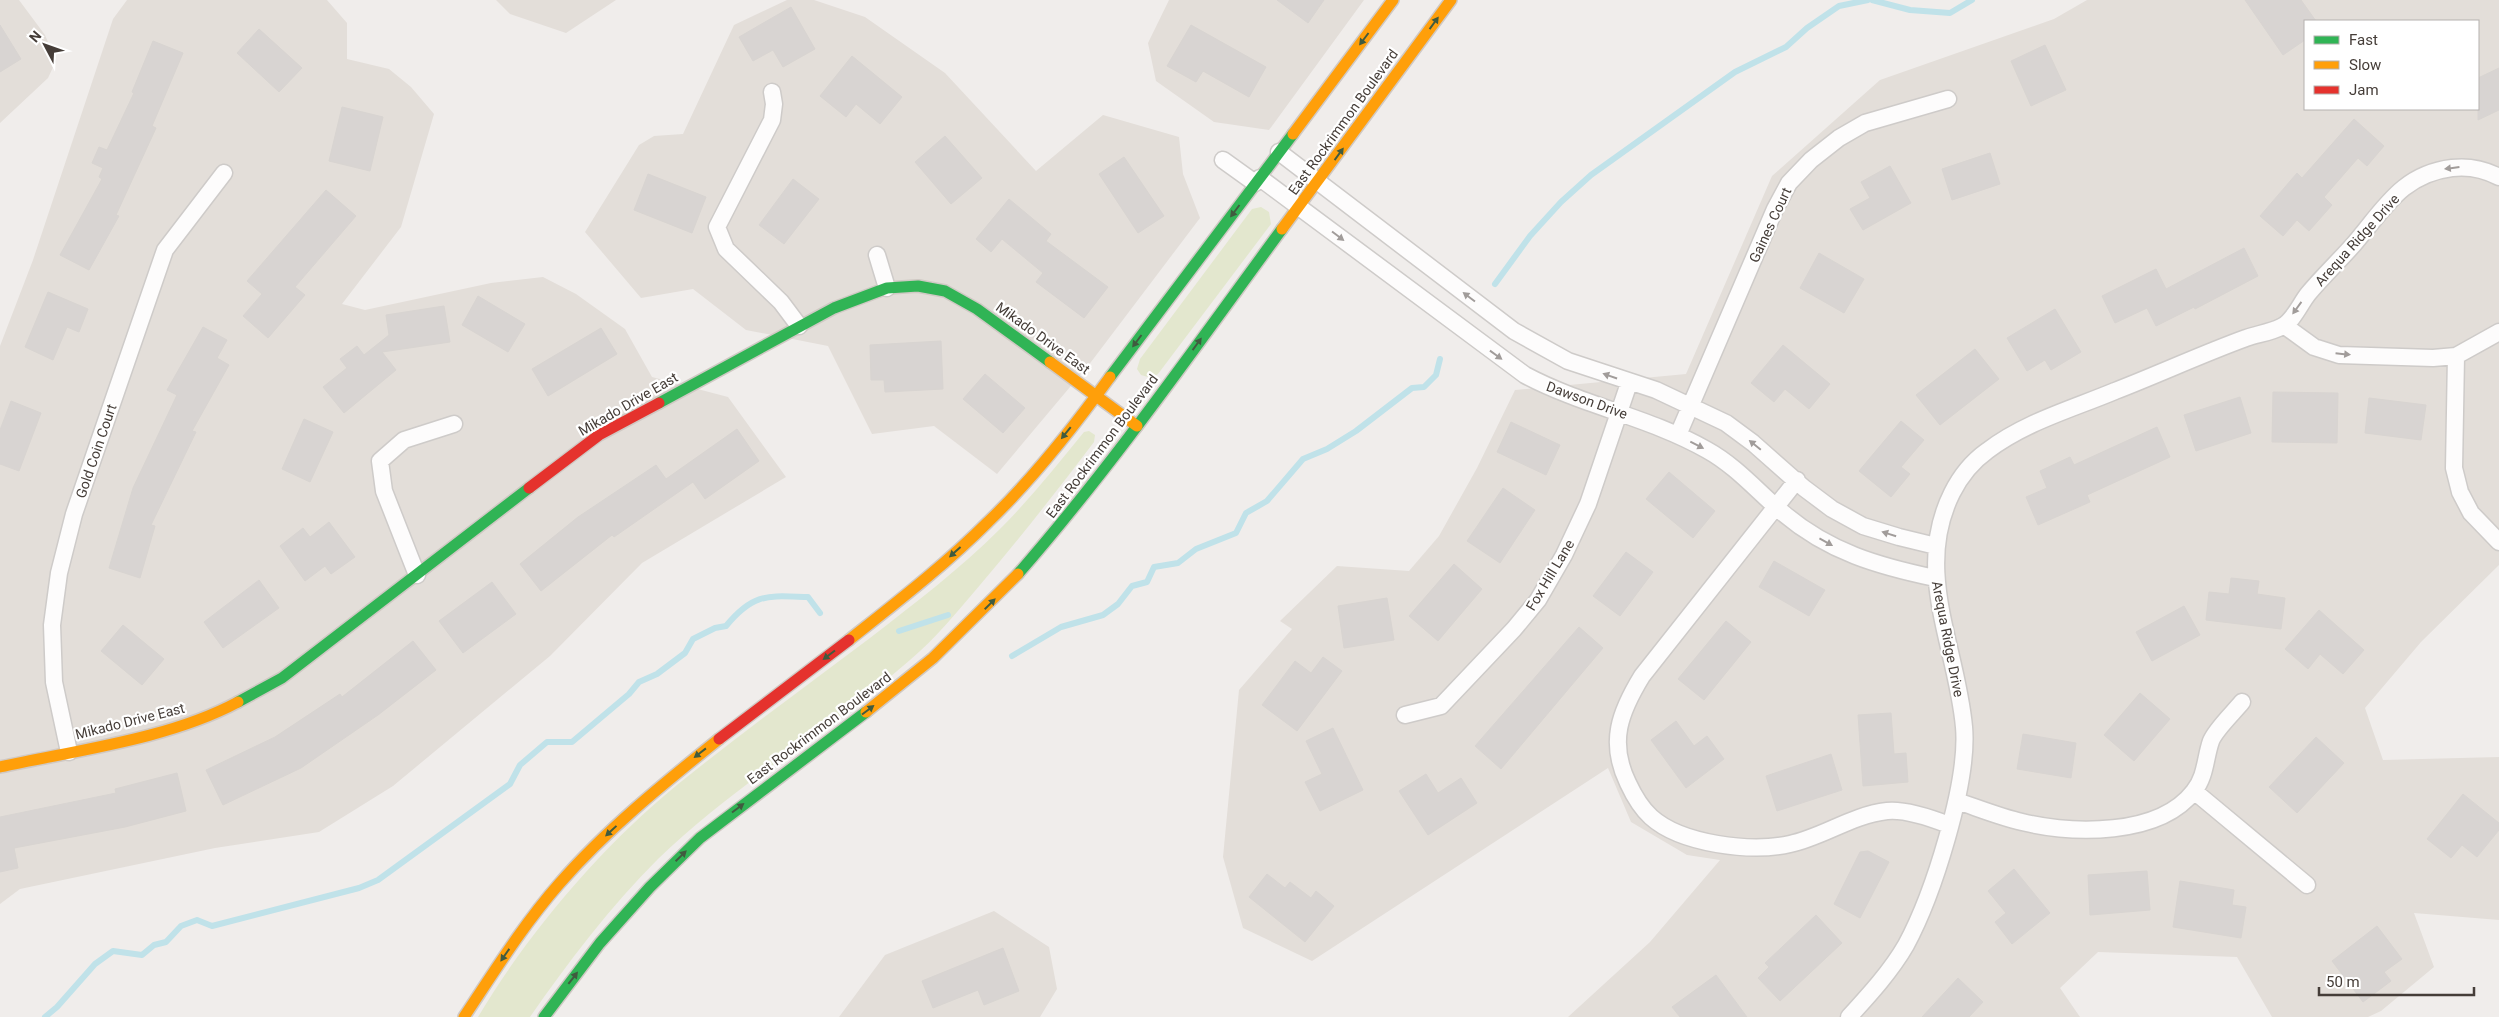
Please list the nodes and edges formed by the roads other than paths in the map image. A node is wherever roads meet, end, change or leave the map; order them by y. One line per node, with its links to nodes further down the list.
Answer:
1 (1393, 0): 5 (main road, one-way to 5)
2 (1451, 0): 10 (main road, East Rockrimmon Boulevard, one-way to 2)
3 (772, 92): 14 (street)
4 (1948, 99): 20 (street, Gaines Court)
5 (1279, 152): 9 (main road); 10 (street)
6 (1223, 160): 9 (street, Dawson Drive)
7 (224, 173): 33 (street, Gold Coin Court)
8 (2499, 177): 15 (street, Arequa Ridge Drive, one-way to 15)
9 (1258, 181): 11 (street, Dawson Drive); 19 (main road, one-way to 19)
10 (1319, 181): 11 (main road, East Rockrimmon Boulevard); 18 (street, one-way to 10)
11 (1299, 207): 21 (street, Dawson Drive, one-way to 21); 23 (main road, East Rockrimmon Boulevard, one-way to 11)
12 (877, 256): 13 (street)
13 (887, 288): 14 (main road, Mikado Drive East); 19 (main road, Mikado Drive East)
14 (799, 326): 29 (main road, Mikado Drive East)
15 (2285, 326): 17 (street, one-way to 17); 28 (street, Arequa Ridge Drive)
16 (2499, 332): 17 (street)
17 (2456, 356): 27 (street)
18 (1629, 383): 20 (street); 21 (street, Fox Hill Lane)
19 (1096, 395): 23 (main road, Mikado Drive East); 39 (main road, one-way to 39)
20 (1691, 406): 24 (street, Gaines Court); 25 (street, one-way to 20)
21 (1620, 414): 24 (street, Dawson Drive); 32 (street, Fox Hill Lane)
22 (454, 424): 29 (street)
23 (1137, 426): 40 (main road, East Rockrimmon Boulevard, one-way to 23)
24 (1678, 435): 26 (street, Dawson Drive, one-way to 26)
25 (1797, 480): 26 (street); 28 (street, one-way to 25)
26 (1775, 505): 30 (street, Dawson Drive, one-way to 30); 37 (street)
27 (2499, 542)
28 (1936, 546): 30 (street, Arequa Ridge Drive)
29 (417, 575): 33 (main road, Mikado Drive East)
30 (1935, 578): 36 (street, Arequa Ridge Drive)
31 (2242, 702): 35 (street)
32 (1405, 715)
33 (69, 752): 34 (main road, Mikado Drive East)
34 (0, 767)
35 (2194, 791): 36 (street); 38 (street)
36 (1956, 801): 37 (street, Arequa Ridge Drive)
37 (1950, 825): 41 (street, Arequa Ridge Drive)
38 (2307, 886)
39 (464, 1017)
40 (544, 1017)
41 (1849, 1017)

